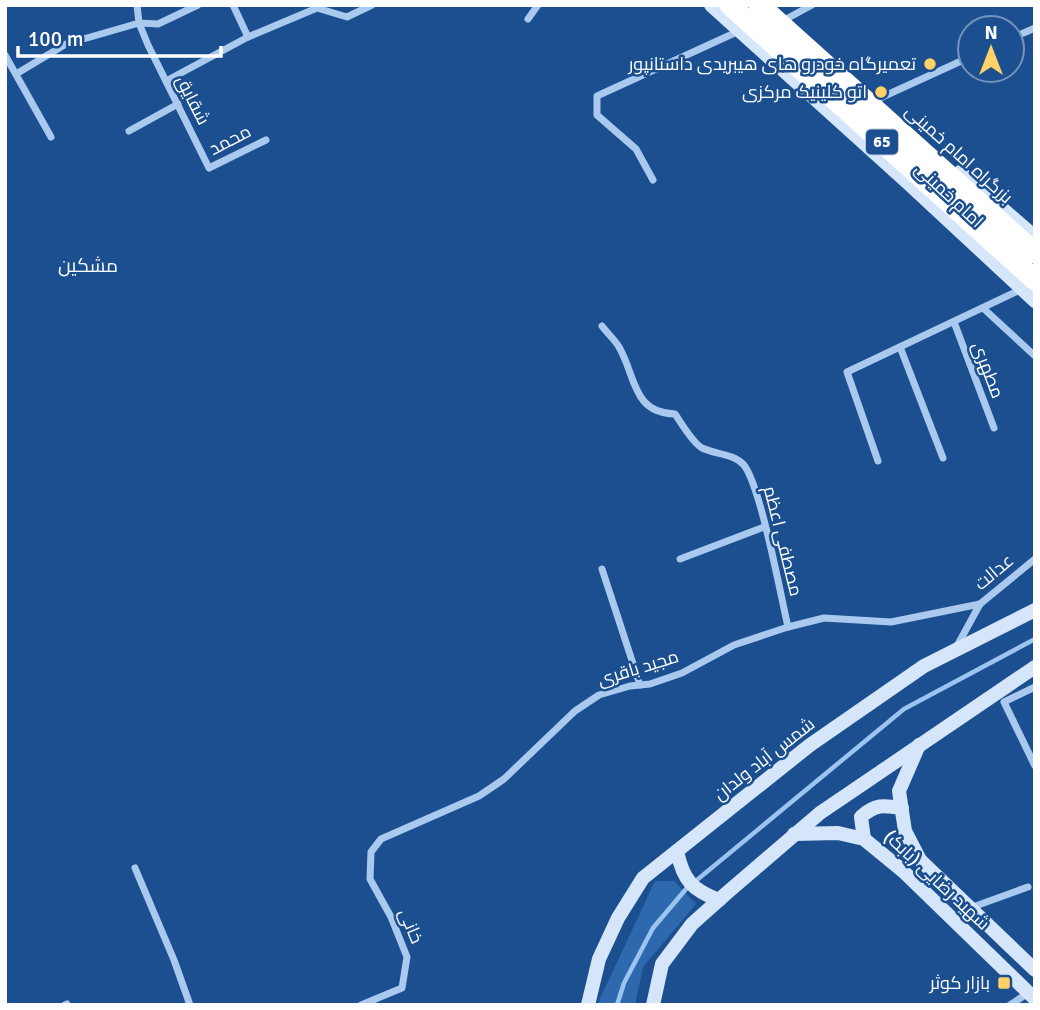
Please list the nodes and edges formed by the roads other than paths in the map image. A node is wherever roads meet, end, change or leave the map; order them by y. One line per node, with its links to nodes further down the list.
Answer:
1 (137, 5): 13 (street, شقایق)
2 (198, 5): 13 (street)
3 (233, 5): 15 (street)
4 (372, 5): 15 (street)
5 (538, 5): 12 (street)
6 (711, 5): 14 (main road, امام خمینی)
7 (730, 5): 31 (highway, 65, bridge)
8 (759, 5): 30 (highway, بزرگراه امام خمینی / 65, bridge)
9 (775, 5): 11 (main road, امام خمینی)
10 (812, 5): 11 (street)
11 (788, 18): 20 (main road, امام خمینی)
12 (528, 19)
13 (139, 23): 18 (street); 19 (street, شقایق)
14 (739, 31): 26 (street); 28 (main road, امام خمینی)
15 (248, 37): 19 (street)
16 (5, 55): 18 (street)
17 (956, 63): 20 (street)
18 (16, 74): 23 (street)
19 (166, 81): 21 (street, شقایق)
20 (878, 99): 27 (main road, امام خمینی)
21 (178, 104): 22 (street); 25 (street, شقایق)
22 (129, 131)
23 (51, 137)
24 (266, 140): 25 (street, محمد)
25 (209, 169)
26 (653, 180)
27 (974, 184): 28 (main road); 29 (main road, امام خمینی)
28 (942, 215): 31 (main road, امام خمینی)
29 (1035, 237)
30 (1035, 253)
31 (1029, 284): 32 (main road, امام خمینی); 33 (street)
32 (1035, 301)
33 (983, 308): 34 (street); 37 (street)
34 (954, 322): 36 (street); 38 (street, مطهری)
35 (602, 326): 41 (street, مصطفی اعظم)
36 (900, 347): 39 (street); 40 (street)
37 (1035, 356)
38 (994, 428)
39 (943, 458)
40 (878, 461)
41 (764, 527): 42 (street); 47 (street, مصطفی اعظم)
42 (680, 559)
43 (1035, 559): 45 (street, عدالت)
44 (602, 569): 50 (street)
45 (980, 604): 47 (street, مجید باقری); 48 (street, عدالت)
46 (1035, 610): 48 (main road, شمس آباد ولدان)
47 (788, 627): 50 (street, مجید باقری)
48 (956, 648): 58 (main road, شمس آباد ولدان)
49 (1035, 667): 52 (main road)
50 (640, 685): 56 (street, مجید باقری)
51 (1035, 687): 53 (street)
52 (919, 744): 54 (main road, شهید رضایی (بابک)); 55 (main road)
53 (1035, 766)
54 (902, 808): 57 (main road); 62 (main road, شهید رضایی (بابک))
55 (794, 834): 57 (main road, شهید رضایی (بابک)); 61 (main road)
56 (381, 839): 66 (street, خانی)
57 (864, 839): 64 (main road, شهید رضایی (بابک))
58 (677, 852): 61 (main road); 67 (main road, شمس آباد ولدان)
59 (135, 868): 65 (street)
60 (1028, 887): 62 (street)
61 (719, 900): 68 (main road)
62 (970, 908): 63 (main road, شهید رضایی (بابک))
63 (1034, 968)
64 (1032, 995): 69 (street)
65 (190, 1005)
66 (361, 1005)
67 (588, 1005)
68 (653, 1005)
69 (1010, 1005)

